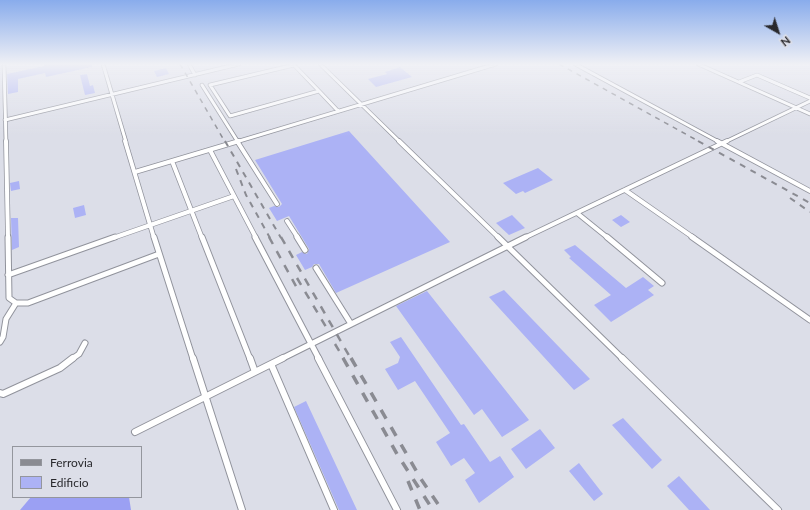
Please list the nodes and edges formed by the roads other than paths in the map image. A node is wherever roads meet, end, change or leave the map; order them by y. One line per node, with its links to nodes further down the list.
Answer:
1 (4, 88): 20 (lane)
2 (110, 88): 13 (lane)
3 (139, 88): 13 (lane)
4 (204, 88): 21 (lane)
5 (211, 88): 12 (lane)
6 (315, 88): 12 (lane)
7 (344, 88): 16 (lane)
8 (416, 88): 16 (lane)
9 (619, 88): 22 (lane)
10 (752, 88): 17 (lane)
11 (786, 88): 14 (lane)
12 (319, 92): 18 (lane)
13 (112, 94): 20 (lane); 25 (lane)
14 (810, 98)
15 (810, 101): 17 (lane)
16 (361, 104): 18 (lane); 34 (lane)
17 (796, 108): 19 (lane); 22 (lane)
18 (338, 111): 21 (lane)
19 (810, 114)
20 (5, 120): 38 (lane)
21 (237, 142): 23 (lane); 29 (lane)
22 (722, 143): 26 (lane); 27 (lane)
23 (210, 150): 24 (lane); 28 (lane)
24 (172, 161): 25 (lane); 30 (lane)
25 (135, 172): 33 (lane)
26 (625, 190): 31 (lane); 41 (lane)
27 (810, 191)
28 (234, 196): 30 (lane); 45 (lane)
29 (277, 204)
30 (192, 211): 33 (lane); 47 (lane)
31 (577, 213): 34 (lane); 39 (lane)
32 (287, 221): 35 (lane)
33 (150, 225): 36 (lane); 38 (lane)
34 (508, 246): 42 (lane); 54 (lane)
35 (305, 250)
36 (159, 254): 40 (lane); 49 (lane)
37 (316, 268): 42 (lane)
38 (8, 275): 40 (lane)
39 (662, 283)
40 (16, 303): 43 (lane)
41 (810, 320)
42 (351, 324): 45 (lane)
43 (0, 342)
44 (84, 343): 48 (lane)
45 (311, 344): 46 (lane); 53 (lane)
46 (271, 364): 47 (lane); 52 (lane)
47 (255, 372): 49 (lane)
48 (0, 393)
49 (205, 397): 50 (lane); 51 (lane)
50 (135, 432)
51 (242, 510)
52 (334, 510)
53 (397, 510)
54 (778, 510)

